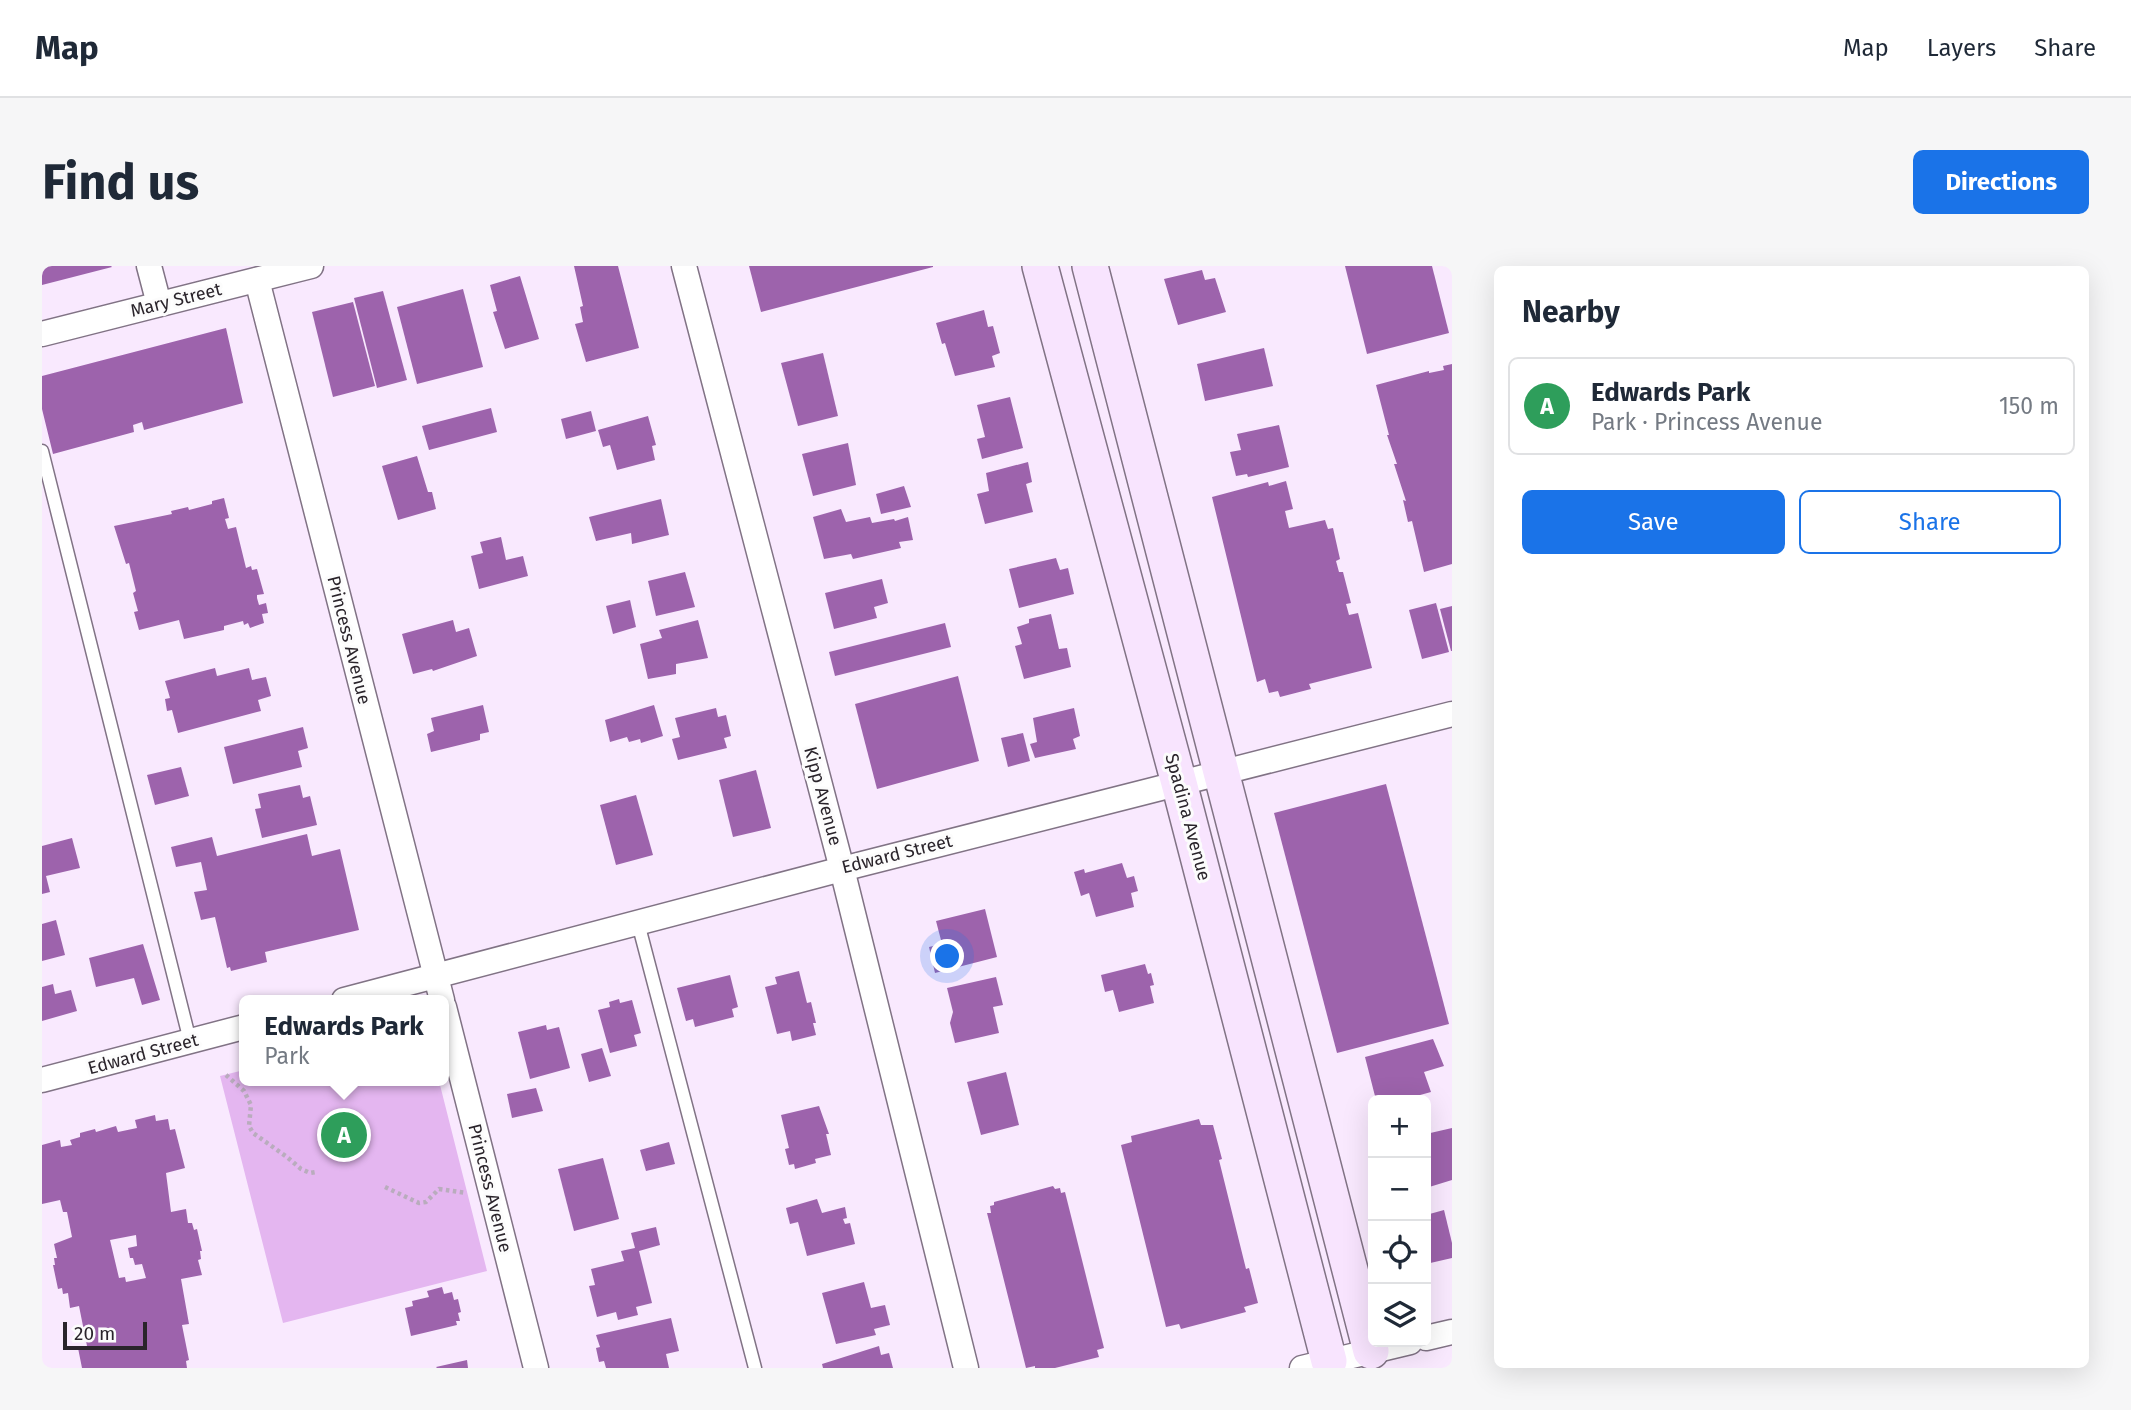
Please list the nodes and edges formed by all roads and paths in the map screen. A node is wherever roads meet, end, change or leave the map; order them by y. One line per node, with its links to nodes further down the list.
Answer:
1 (149, 266): 7 (street)
2 (311, 266): 6 (street, Mary Street)
3 (684, 266): 13 (street, Kipp Avenue)
4 (1040, 266): 12 (street, Spadina Avenue)
5 (1090, 266): 11 (street)
6 (257, 280): 7 (street, Mary Street); 15 (street, Princess Avenue)
7 (159, 304): 8 (street, Mary Street)
8 (42, 334)
9 (42, 451): 20 (lane)
10 (1452, 714): 11 (street, Edward Street)
11 (1221, 772): 12 (street, Edward Street); 29 (street)
12 (1179, 783): 13 (street, Edward Street); 30 (street, Spadina Avenue)
13 (842, 869): 14 (street, Edward Street); 33 (street, Kipp Avenue)
14 (638, 922): 15 (street, Edward Street); 32 (lane)
15 (436, 976): 16 (street, Edward Street); 17 (street, Princess Avenue)
16 (363, 995)
17 (441, 995)
18 (449, 1027): 31 (street, Princess Avenue)
19 (239, 1028): 20 (street, Edward Street)
20 (190, 1041): 22 (street, Edward Street)
21 (226, 1075): 23 (path)
22 (42, 1080)
23 (316, 1172)
24 (385, 1187): 25 (path)
25 (467, 1193)
26 (1452, 1332): 27 (street)
27 (1431, 1337)
28 (1399, 1347): 29 (street)
29 (1372, 1359): 30 (street)
30 (1321, 1366)
31 (536, 1368)
32 (755, 1368)
33 (966, 1368)

